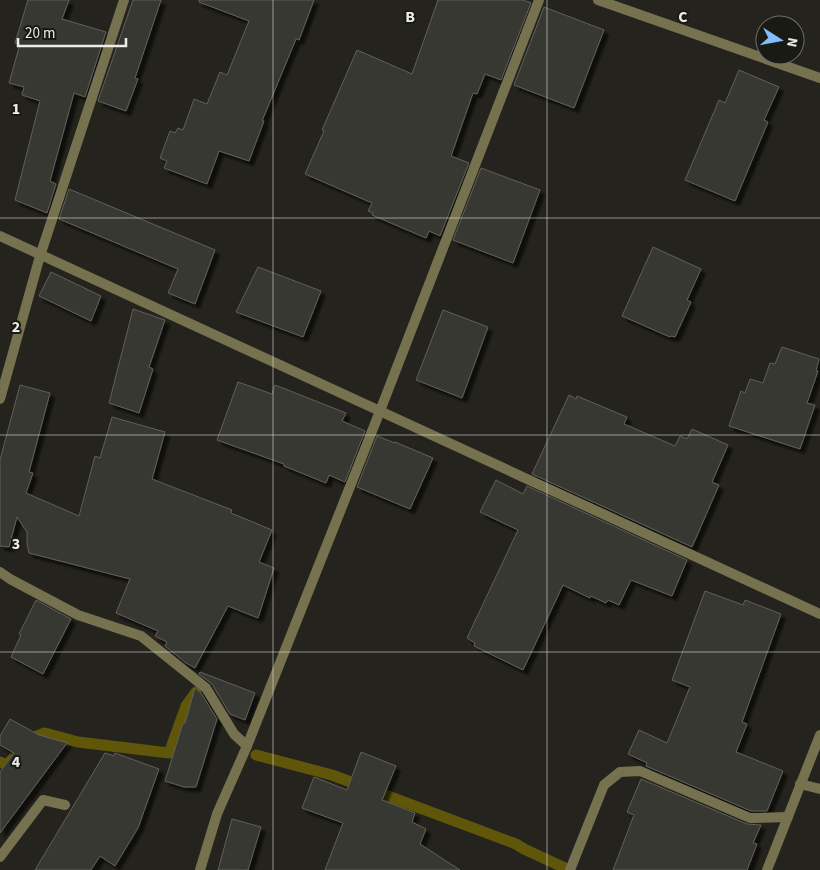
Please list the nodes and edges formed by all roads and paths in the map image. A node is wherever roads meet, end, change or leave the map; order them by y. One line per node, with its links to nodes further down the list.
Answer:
1 (124, 0): 6 (street)
2 (539, 0): 8 (street)
3 (598, 0): 4 (street)
4 (820, 78)
5 (0, 236): 6 (street)
6 (40, 256): 7 (street); 8 (street)
7 (0, 399)
8 (380, 411): 10 (street); 12 (street)
9 (0, 572): 12 (street)
10 (820, 614)
11 (820, 735): 13 (street)
12 (247, 746): 18 (street)
13 (800, 784): 14 (street); 16 (street)
14 (820, 789)
15 (65, 805): 17 (street)
16 (788, 817): 19 (street); 20 (street)
17 (0, 857)
18 (200, 870)
19 (570, 870)
20 (768, 870)

